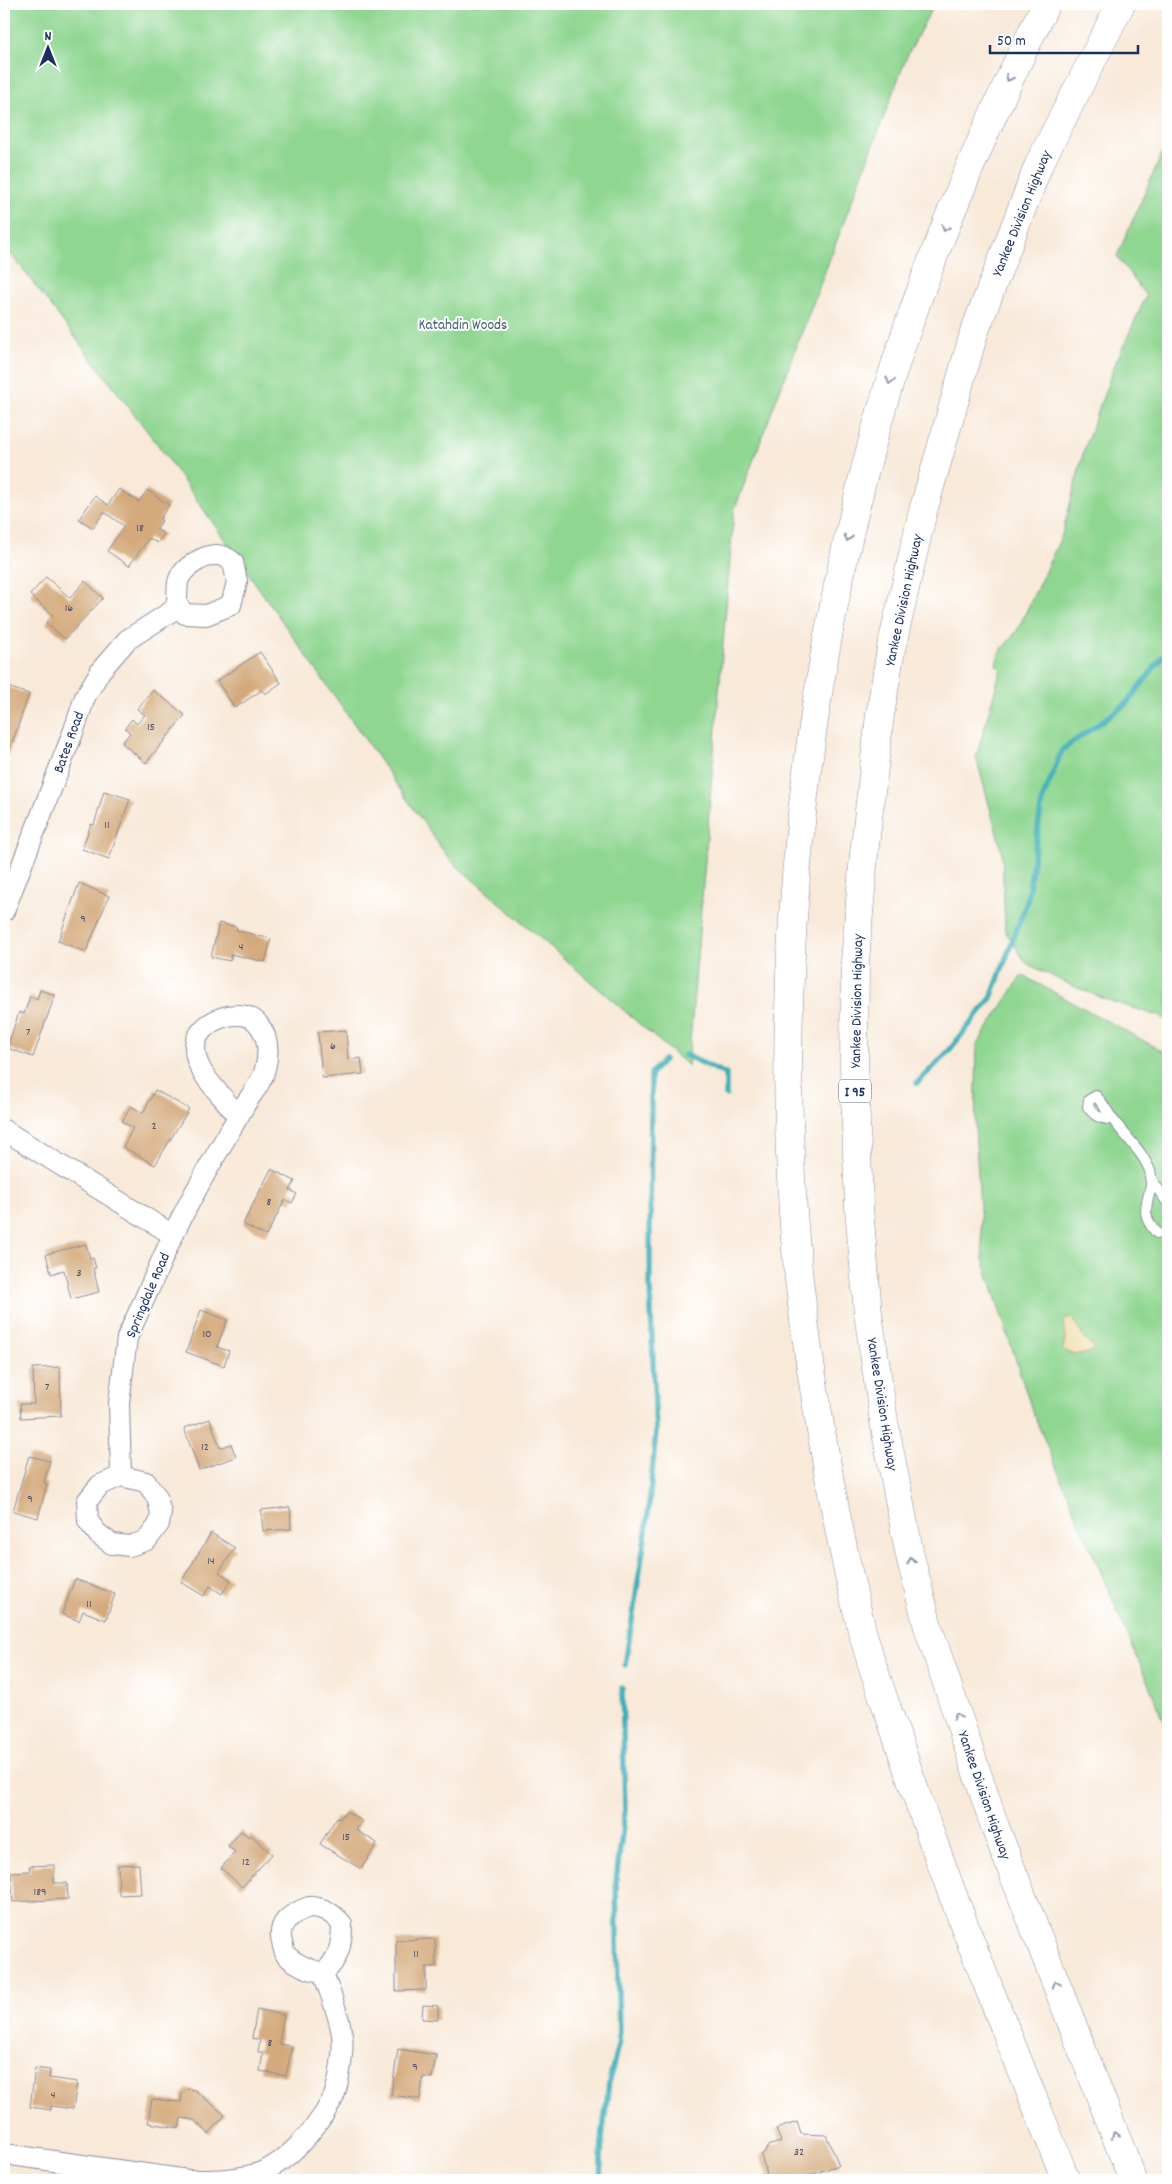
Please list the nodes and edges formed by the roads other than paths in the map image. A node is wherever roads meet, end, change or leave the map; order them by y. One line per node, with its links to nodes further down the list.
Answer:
1 (1046, 4): 15 (highway, one-way to 15)
2 (1121, 4): 16 (highway, Yankee Division Highway / I 95, one-way to 2)
3 (177, 604): 4 (street, Bates Road)
4 (4, 911)
5 (238, 1118): 5 (street, Springdale Road); 11 (street, Springdale Road)
6 (1108, 1119): 8 (lane)
7 (4, 1130): 11 (street, Springdale Road)
8 (1150, 1178): 9 (lane); 10 (lane)
9 (1168, 1203)
10 (1157, 1233)
11 (173, 1235): 12 (street, Springdale Road)
12 (121, 1476)
13 (323, 1973): 14 (street)
14 (4, 2154)
15 (1066, 2180)
16 (1133, 2180)

